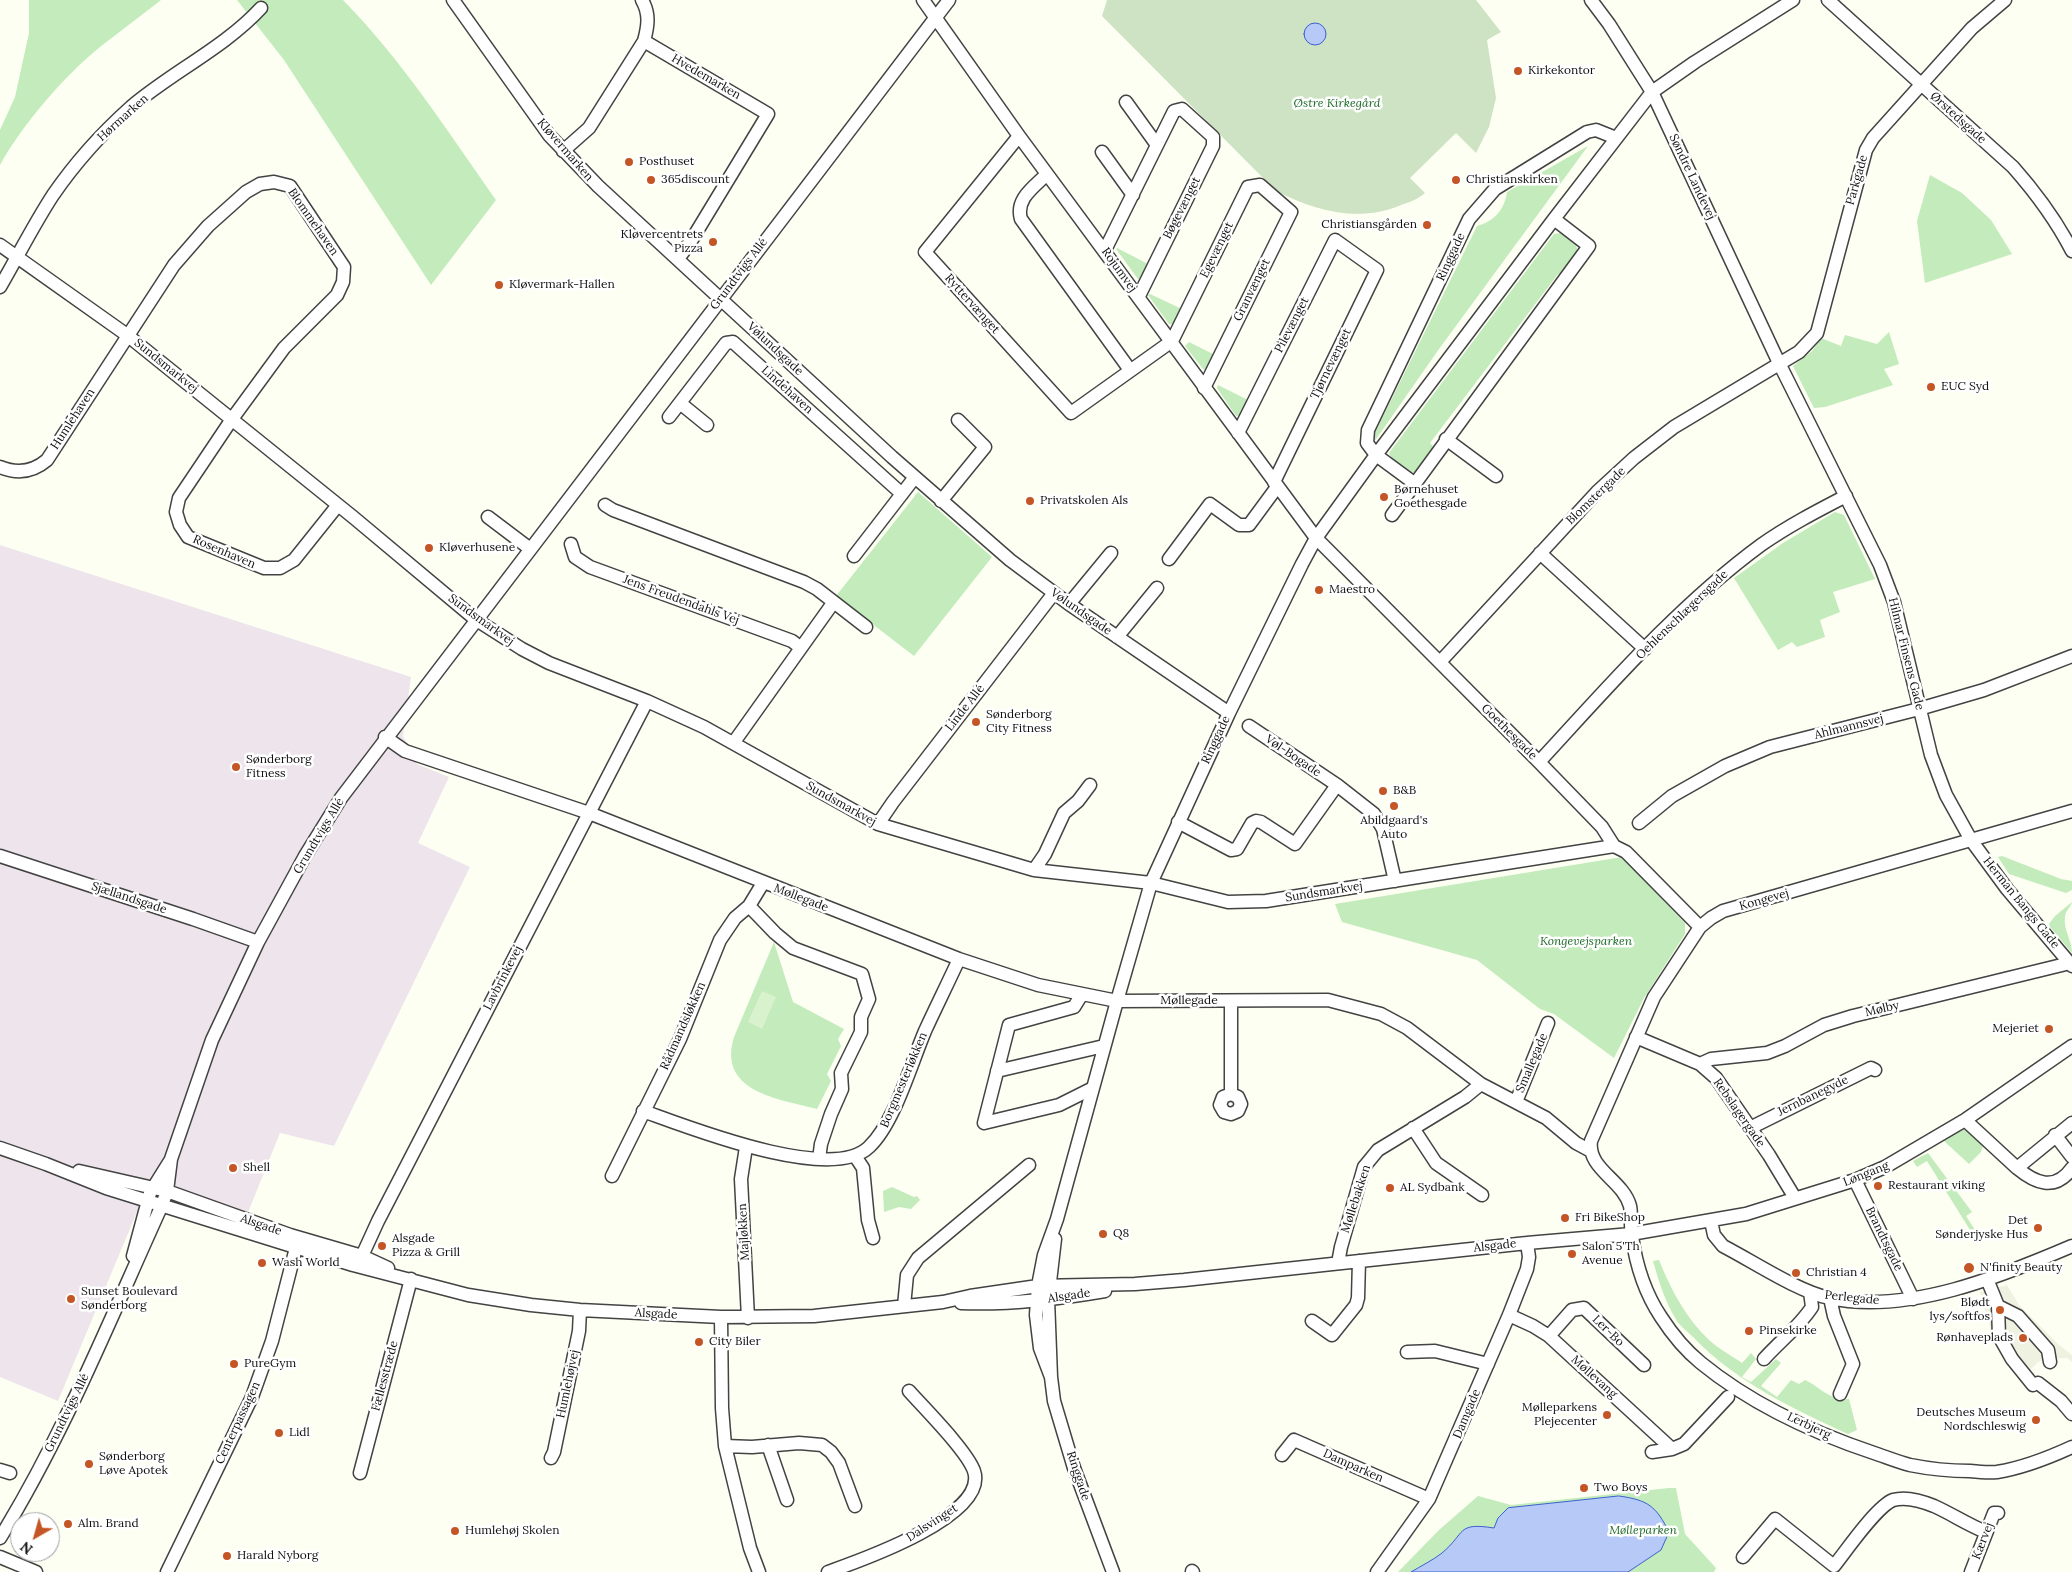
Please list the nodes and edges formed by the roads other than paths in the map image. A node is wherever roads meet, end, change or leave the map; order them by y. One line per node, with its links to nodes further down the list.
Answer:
1 (453, 0): 18 (street, Kløvermarken)
2 (642, 0): 11 (street)
3 (923, 0): 10 (street, Rojumvej)
4 (949, 0): 10 (street, Grundtvigs Allé)
5 (1590, 0): 13 (street, Søndre Landevej)
6 (1793, 0): 13 (street, Ringgade)
7 (1828, 0): 12 (street, Ørstedsgade)
8 (2006, 0): 12 (street, Parkgade)
9 (261, 8): 28 (street, Hørmarken)
10 (936, 16): 15 (street, Rojumvej); 32 (street, Grundtvigs Allé)
11 (644, 41): 18 (street); 29 (street, Hvedemarken)
12 (1921, 85): 26 (street, Ørstedsgade); 35 (street, Parkgade)
13 (1652, 92): 16 (street, Ringgade); 35 (street, Søndre Landevej)
14 (1126, 102): 17 (street)
15 (1019, 136): 20 (street, Rojumvej); 36 (street, Ryttervænget)
16 (1616, 138): 23 (street, Ringgade); 45 (street, Ringgade)
17 (1157, 145): 21 (street); 31 (street, Bøgevænget)
18 (563, 151): 29 (street, Kløvermarken)
19 (1102, 152): 21 (street)
20 (1047, 174): 25 (street, Rojumvej); 36 (street)
21 (1133, 195): 25 (street)
22 (1275, 197): 34 (street, Egevænget); 37 (street, Granvænget)
23 (1554, 219): 44 (street); 45 (street, Ringgade)
24 (0, 246): 28 (street, Sundsmarkvej)
25 (1105, 250): 31 (street, Rojumvej)
26 (2072, 251)
27 (1354, 256): 43 (street, Pilevænget); 50 (street, Tjørnevænget)
28 (18, 257): 30 (street); 33 (street, Sundsmarkvej)
29 (678, 259): 32 (street, Kløvermarken)
30 (0, 287)
31 (1138, 296): 34 (street, Rojumvej)
32 (720, 299): 48 (street, Vølundsgade); 60 (street, Grundtvigs Allé)
33 (128, 335): 40 (street, Sundsmarkvej); 40 (street, Blommehaven); 46 (street, Humlehaven)
34 (1172, 341): 36 (street, Ryttervænget); 37 (street, Rojumvej)
35 (1779, 363): 52 (street, Hilmar Finsens Gade); 62 (street, Blomstergade)
36 (1130, 370)
37 (1204, 388): 43 (street, Rojumvej)
38 (680, 403): 39 (street, Lindehaven); 42 (street); 51 (street, Lindehaven)
39 (669, 417)
40 (232, 419): 54 (street, Sundsmarkvej); 54 (street, Rosenhaven)
41 (958, 420): 53 (street)
42 (707, 425)
43 (1238, 433): 50 (street, Rojumvej)
44 (1446, 440): 47 (street); 49 (street)
45 (1376, 455): 49 (street); 58 (street, Ringgade)
46 (0, 467)
47 (1496, 476)
48 (915, 477): 51 (street); 53 (street, Vølundsgade)
49 (1414, 483): 56 (street)
50 (1276, 484): 58 (street, Rojumvej); 64 (street)
51 (902, 494): 63 (street)
52 (1846, 496): 73 (street, Oehlenschlægersgade); 77 (street, Hilmar Finsens Gade)
53 (941, 501): 66 (street, Vølundsgade)
54 (338, 505): 69 (street, Sundsmarkvej)
55 (605, 505): 67 (street)
56 (1392, 515)
57 (488, 517): 60 (street)
58 (1316, 538): 75 (street, Goethesgade); 78 (street, Ringgade)
59 (571, 544): 72 (street, Jens Freudendahls Vej)
60 (529, 548): 69 (street, Grundtvigs Allé)
61 (1111, 553): 68 (street)
62 (1540, 553): 73 (street); 75 (street, Blomstergade)
63 (854, 556)
64 (1169, 559)
65 (1157, 588): 71 (street)
66 (1054, 593): 68 (street, Vølundsgade); 89 (street, Linde Allé)
67 (833, 602): 70 (street); 72 (street)
68 (1070, 604): 71 (street, Vølundsgade)
69 (475, 619): 76 (street, Sundsmarkvej); 80 (street, Grundtvigs Allé)
70 (866, 627)
71 (1117, 637): 78 (street, Vølundsgade)
72 (801, 648): 81 (street)
73 (1645, 649): 82 (street, Oehlenschlægersgade)
74 (2072, 656): 77 (street, Ahlmannsvej)
75 (1440, 662): 82 (street, Goethesgade)
76 (647, 701): 81 (street, Sundsmarkvej); 86 (street, Lavbrinkevej)
77 (1919, 709): 88 (street, Ahlmannsvej); 90 (street, Hilmar Finsens Gade)
78 (1229, 713): 87 (street, Ringgade)
79 (1249, 726): 84 (street, Vøl-Bogade)
80 (385, 737): 86 (street, Møllegade); 99 (street, Grundtvigs Allé)
81 (734, 742): 89 (street, Sundsmarkvej)
82 (1539, 762): 91 (street, Goethesgade)
83 (1090, 785): 93 (street)
84 (1336, 785): 87 (street); 94 (street, Vøl-Bogade)
85 (2072, 811): 90 (street, Kongevej)
86 (589, 813): 95 (street, Møllegade); 145 (street, Lavbrinkevej)
87 (1178, 822): 96 (street, Ringgade)
88 (1639, 823)
89 (878, 824): 93 (street, Sundsmarkvej)
90 (1971, 840): 98 (street, Kongevej); 101 (street, Herman Bangs Gade)
91 (1614, 846): 94 (street, Sundsmarkvej); 98 (street, Goethesgade)
92 (0, 856): 99 (street, Sjællandsgade)
93 (1034, 870): 96 (street, Sundsmarkvej)
94 (1395, 882): 96 (street, Sundsmarkvej)
95 (763, 883): 97 (street, Rådmandsløkken); 100 (street, Møllegade)
96 (1152, 883): 103 (street, Ringgade)
97 (749, 906): 116 (street, Rådmandsløkken); 128 (street)
98 (1700, 927): 106 (street, Kongevej)
99 (258, 942): 127 (street, Grundtvigs Allé)
100 (959, 959): 102 (street, Møllegade); 125 (street, Borgmesterløkken)
101 (2071, 964): 109 (street, Mølby)
102 (1082, 994): 103 (street, Møllegade); 111 (street)
103 (1117, 1001): 104 (street, Møllegade); 107 (street, Ringgade)
104 (1231, 1002): 112 (street, Møllegade); 114 (street, Møllegade)
105 (1548, 1023): 115 (street, Smallegade)
106 (1636, 1037): 109 (street, Rebslagergade); 124 (street, Kongevej)
107 (1104, 1046): 111 (street); 113 (street, Ringgade)
108 (2072, 1046): 117 (street, Løngang)
109 (1700, 1064): 120 (street, Rebslagergade)
110 (1876, 1070): 120 (street, Jernbanegyde)
111 (997, 1072): 113 (street)
112 (1481, 1084): 115 (street, Møllegade); 119 (street, Møllebakken)
113 (1093, 1088): 152 (street, Ringgade)
114 (1231, 1094)
115 (1516, 1102): 124 (street, Møllegade)
116 (643, 1111): 122 (street); 133 (street, Rådmandsløkken)
117 (1965, 1120): 131 (street); 134 (street, Løngang)
118 (2072, 1123): 121 (street)
119 (1413, 1128): 136 (street); 147 (street, Møllebakken)
120 (1750, 1128): 138 (street, Rebslagergade)
121 (2056, 1135): 126 (street); 131 (street)
122 (746, 1147): 128 (street); 163 (street, Majløkken)
123 (0, 1148): 129 (street)
124 (1590, 1150): 140 (street, Møllegade)
125 (855, 1156): 128 (street); 141 (street)
126 (2072, 1158)
127 (171, 1159): 135 (street, Grundtvigs Allé); 137 (street, Grundtvigs Allé)
128 (819, 1159)
129 (46, 1164): 135 (street); 135 (street)
130 (1029, 1165): 158 (street)
131 (2017, 1168): 132 (street)
132 (2072, 1168)
133 (612, 1176)
134 (1855, 1180): 138 (street, Løngang); 155 (street, Brandtsgade)
135 (150, 1194): 137 (street); 150 (street, Grundtvigs Allé)
136 (1482, 1196)
137 (165, 1198): 142 (street, Alsgade); 142 (street, Alsgade); 150 (street, Grundtvigs Allé)
138 (1795, 1198): 139 (street, Løngang)
139 (1711, 1221): 140 (street, Løngang); 153 (street, Perlegade)
140 (1631, 1234): 143 (street, Alsgade); 177 (street, Lerbjerg)
141 (873, 1238)
142 (298, 1242): 145 (street, Alsgade); 148 (street, Alsgade); 192 (street, Centerpassagen)
143 (1527, 1243): 146 (street, Alsgade); 161 (street, Damgade)
144 (2072, 1246): 149 (street, Perlegade)
145 (362, 1256): 148 (street, Alsgade)
146 (1359, 1261): 147 (street, Alsgade); 164 (street)
147 (1338, 1263): 151 (street, Alsgade)
148 (411, 1279): 160 (street, Alsgade); 182 (street, Fællesstræde)
149 (1987, 1279): 155 (street, Perlegade); 159 (street)
150 (126, 1284): 188 (street, Grundtvigs Allé)
151 (1135, 1284): 152 (street, Alsgade); 156 (street, Alsgade)
152 (1044, 1286): 156 (street, Ringgade); 157 (street, Alsgade)
153 (1810, 1292): 154 (street, Perlegade); 167 (street)
154 (1830, 1298): 155 (street, Perlegade); 172 (street)
155 (1912, 1299)
156 (1043, 1300): 157 (street, Alsgade); 195 (street, Ringgade)
157 (943, 1302): 158 (street, Alsgade)
158 (904, 1306): 163 (street, Alsgade)
159 (1998, 1306): 168 (street); 174 (street)
160 (580, 1310): 162 (street, Alsgade); 181 (street, Humlehøjvej)
161 (1509, 1315): 165 (street, Møllevang); 169 (street, Damgade)
162 (721, 1317): 163 (street, Alsgade); 176 (street)
163 (748, 1318)
164 (1312, 1321)
165 (1549, 1336): 170 (street, Ler-Bo); 178 (street, Møllevang)
166 (1408, 1352): 169 (street)
167 (1764, 1359)
168 (2050, 1362)
169 (1488, 1364): 183 (street, Damgade)
170 (1644, 1365)
171 (909, 1391): 194 (street, Dalsvinget)
172 (1840, 1394)
173 (1728, 1397): 178 (street)
174 (2072, 1414)
175 (768, 1445): 176 (street); 184 (street); 185 (street)
176 (725, 1446): 193 (street)
177 (2072, 1447)
178 (1672, 1449): 179 (street)
179 (1652, 1452)
180 (1282, 1455): 183 (street, Damparken)
181 (551, 1458)
182 (360, 1473)
183 (1429, 1499): 196 (street, Damgade)
184 (787, 1500)
185 (856, 1506)
186 (1998, 1512): 187 (street, Kærvej)
187 (1986, 1532): 190 (street); 197 (street, Kærvej)
188 (0, 1538)
189 (0, 1557): 191 (street)
190 (1743, 1557)
191 (36, 1572)
192 (166, 1572)
193 (759, 1572)
194 (828, 1572)
195 (1112, 1572)
196 (1377, 1572)
197 (1970, 1572)

